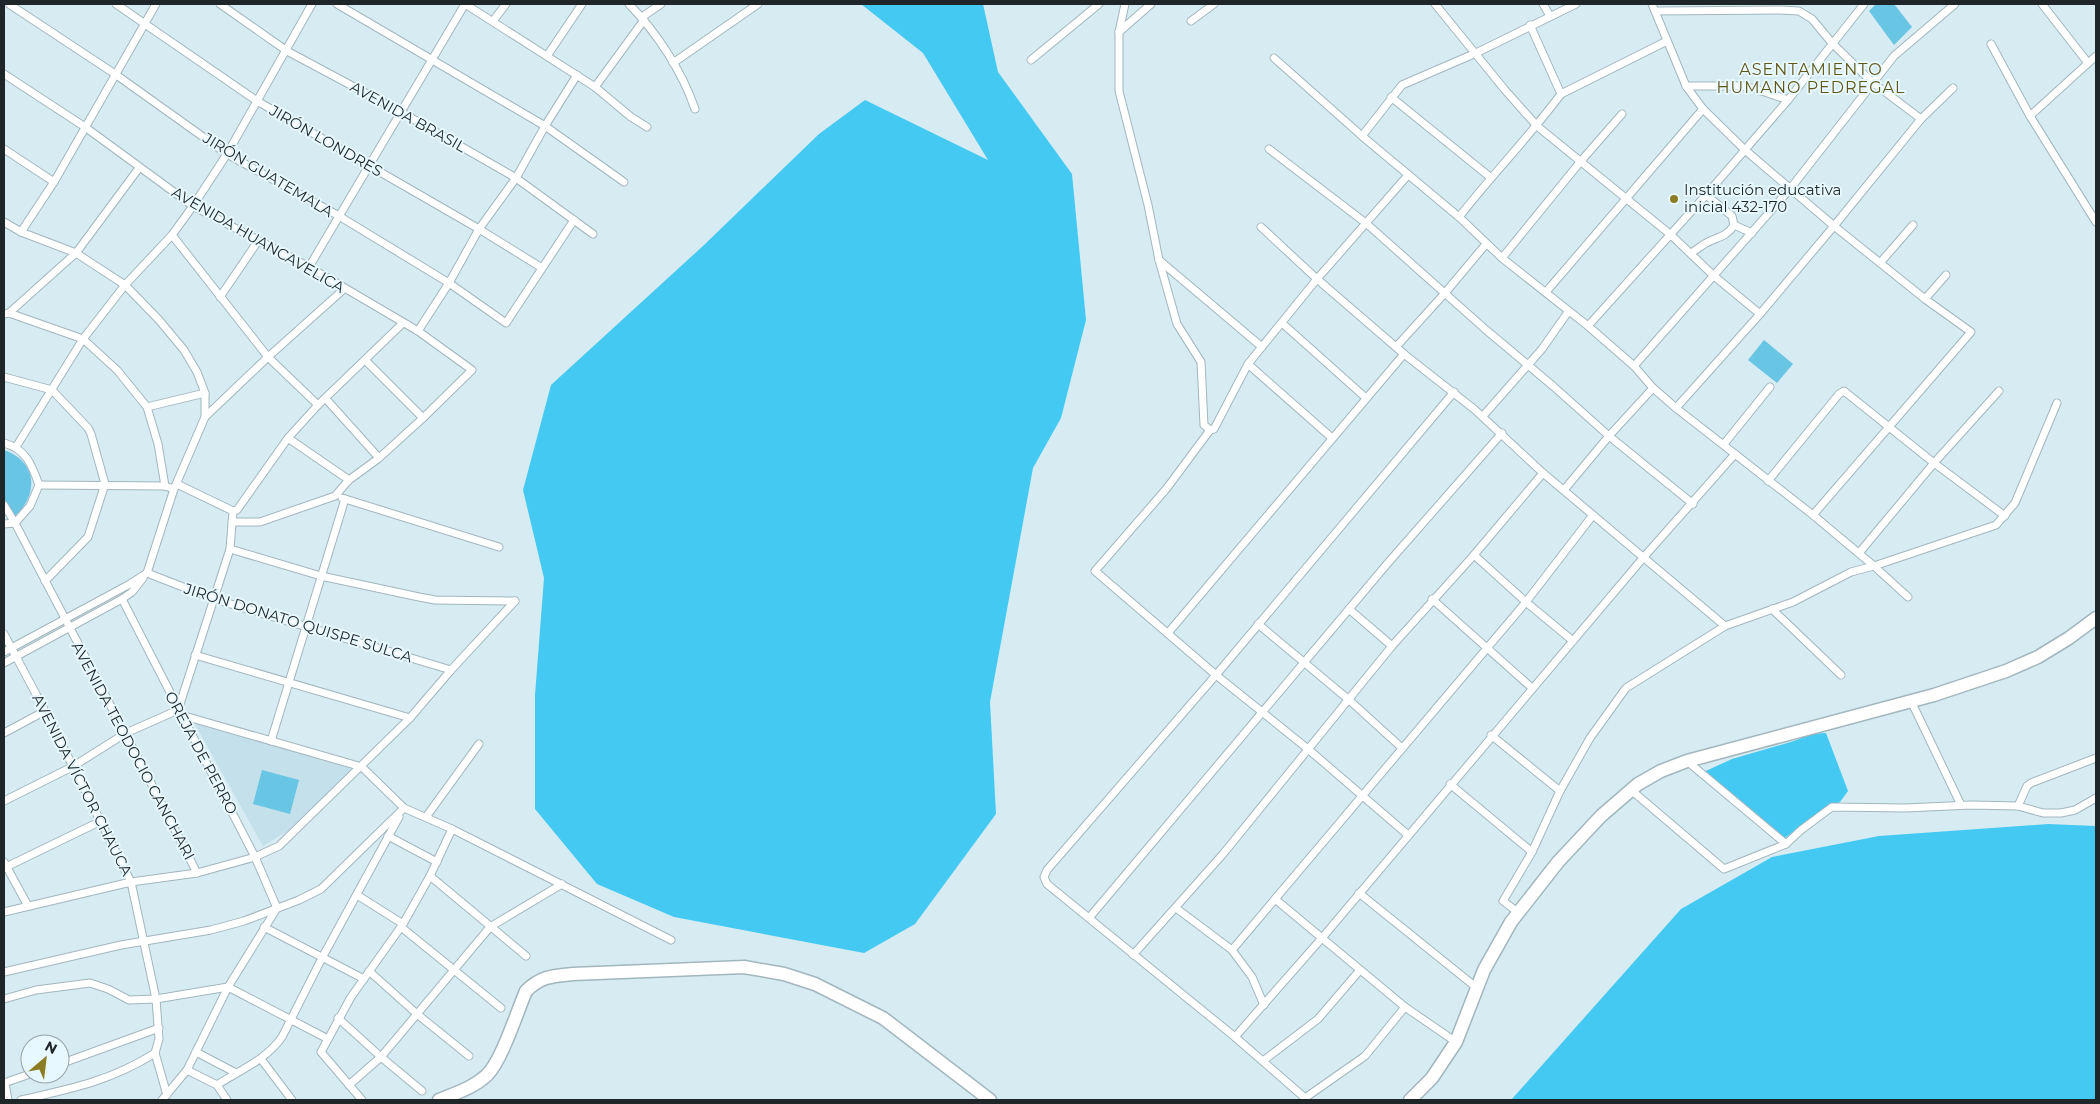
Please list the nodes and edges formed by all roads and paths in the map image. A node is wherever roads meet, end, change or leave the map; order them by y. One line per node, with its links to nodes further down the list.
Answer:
1 (10, 4): 45 (street, JIRÓN GUATEMALA)
2 (116, 4): 29 (street, JIRÓN LONDRES)
3 (156, 4): 29 (street)
4 (220, 4): 35 (street, AVENIDA BRASIL)
5 (312, 4): 35 (street)
6 (337, 4): 40 (street)
7 (465, 4): 27 (street); 40 (street)
8 (506, 4): 27 (street)
9 (582, 4): 37 (street)
10 (630, 4): 26 (street)
11 (661, 4): 26 (street)
12 (758, 4): 43 (street)
13 (1099, 4): 41 (street)
14 (1125, 4): 31 (street)
15 (1151, 4): 31 (street)
16 (1214, 4): 28 (street)
17 (1435, 4): 36 (street)
18 (1543, 4): 25 (street)
19 (1576, 4): 25 (street)
20 (1652, 4): 24 (street)
21 (1864, 4): 33 (street)
22 (1955, 4): 47 (street)
23 (2042, 4): 42 (street)
24 (1655, 11): 32 (street); 33 (street)
25 (1550, 16): 30 (street)
26 (643, 19): 43 (street); 49 (street)
27 (493, 21): 37 (street)
28 (1191, 21)
29 (145, 22): 45 (street); 54 (street, JIRÓN LONDRES)
30 (1530, 26): 36 (street); 51 (street)
31 (1120, 32): 105 (street)
32 (1667, 41): 48 (street); 51 (street)
33 (1832, 43): 47 (street); 53 (street)
34 (1991, 44): 59 (street)
35 (287, 51): 54 (street); 57 (street, AVENIDA BRASIL)
36 (1476, 53): 52 (street); 62 (street)
37 (547, 56): 46 (street)
38 (2096, 56): 42 (street)
39 (1274, 58): 65 (street)
40 (433, 60): 57 (street); 61 (street)
41 (1030, 60)
42 (2088, 63): 59 (street)
43 (674, 64): 55 (street)
44 (4, 74): 64 (street, AVENIDA HUANCAVELICA)
45 (115, 74): 64 (street); 69 (street, JIRÓN GUATEMALA)
46 (576, 76): 49 (street); 61 (street)
47 (1872, 82): 60 (street); 78 (street)
48 (1686, 86): 53 (street); 56 (street)
49 (595, 87): 63 (street)
50 (1953, 88): 60 (street)
51 (1561, 94): 62 (street)
52 (1391, 97): 65 (street); 74 (street)
53 (1788, 100): 68 (street)
54 (257, 101): 69 (street); 71 (street, JIRÓN LONDRES)
55 (695, 109)
56 (1703, 109): 68 (street); 80 (street)
57 (401, 112): 71 (street); 75 (street, AVENIDA BRASIL)
58 (1622, 114): 70 (street)
59 (2030, 116): 86 (street)
60 (1921, 119): 90 (street)
61 (545, 126): 75 (street); 77 (street)
62 (1537, 126): 70 (street); 74 (street)
63 (647, 127)
64 (85, 128): 72 (street, AVENIDA HUANCAVELICA); 76 (street)
65 (1362, 136): 73 (street)
66 (4, 148): 76 (street)
67 (1269, 149): 87 (street)
68 (1745, 150): 78 (street); 79 (street)
69 (227, 154): 81 (street); 82 (street, JIRÓN GUATEMALA)
70 (1581, 161): 80 (street); 104 (street)
71 (368, 165): 82 (street); 93 (street, JIRÓN LONDRES)
72 (139, 168): 81 (street, AVENIDA HUANCAVELICA); 102 (street)
73 (1408, 174): 83 (street); 87 (street)
74 (1490, 177): 83 (street)
75 (516, 178): 84 (street, AVENIDA BRASIL); 93 (street)
76 (54, 182): 95 (street)
77 (624, 182)
78 (1790, 189): 90 (street); 97 (street)
79 (1706, 195): 88 (street); 99 (street)
80 (1627, 199): 99 (street); 115 (street)
81 (193, 206): 98 (street); 100 (street, AVENIDA HUANCAVELICA)
82 (339, 216): 107 (street); 112 (street, JIRÓN GUATEMALA)
83 (1458, 217): 101 (street)
84 (574, 220): 96 (street, AVENIDA BRASIL); 108 (street)
85 (4, 222): 91 (street)
86 (2096, 222)
87 (1367, 224): 111 (street); 116 (street)
88 (1734, 225): 97 (street); 103 (street)
89 (1913, 225): 106 (street)
90 (1834, 226): 106 (street); 121 (street)
91 (11, 227): 94 (street); 95 (street)
92 (1262, 227): 111 (street)
93 (479, 229): 108 (street, JIRÓN LONDRES); 112 (street)
94 (4, 231)
95 (21, 232): 102 (street)
96 (593, 234)
97 (1752, 234): 109 (street)
98 (172, 235): 113 (street); 117 (street)
99 (1671, 235): 103 (street); 124 (street)
100 (258, 242): 107 (street, AVENIDA HUANCAVELICA); 117 (street)
101 (1486, 244): 104 (street); 116 (street)
102 (76, 253): 113 (street); 120 (street)
103 (1691, 253): 109 (street)
104 (1502, 258): 115 (street)
105 (1159, 260): 127 (street); 152 (street)
106 (1880, 263): 118 (street)
107 (309, 267): 114 (street, AVENIDA HUANCAVELICA)
108 (542, 268): 112 (street, JIRÓN GUATEMALA)
109 (1714, 276): 121 (street); 134 (street)
110 (1946, 276): 118 (street)
111 (1317, 280): 122 (street); 128 (street)
112 (449, 282): 125 (street)
113 (125, 285): 126 (street); 141 (street)
114 (344, 288): 123 (street, AVENIDA HUANCAVELICA); 130 (street)
115 (1546, 292): 119 (street)
116 (1445, 293): 128 (street); 133 (street)
117 (220, 297): 130 (street)
118 (1925, 299): 151 (street)
119 (1568, 312): 124 (street); 133 (street)
120 (6, 314): 126 (street)
121 (1760, 314): 147 (street)
122 (1282, 323): 127 (street); 142 (street)
123 (403, 324): 125 (street, AVENIDA HUANCAVELICA); 131 (street)
124 (1588, 326): 134 (street)
125 (418, 331): 150 (street, AVENIDA HUANCAVELICA)
126 (83, 339): 138 (street); 146 (street)
127 (1262, 347): 132 (street)
128 (1396, 347): 129 (street)
129 (1404, 354): 140 (street); 142 (street)
130 (268, 357): 145 (street); 149 (street)
131 (366, 361): 143 (street); 150 (street)
132 (1248, 364): 152 (street); 156 (street)
133 (1527, 366): 148 (street); 154 (street)
134 (1634, 366): 137 (street)
135 (4, 377): 138 (street)
136 (1770, 387): 158 (street)
137 (1653, 388): 147 (street); 154 (street)
138 (52, 390): 159 (street); 166 (street)
139 (1999, 391): 162 (street)
140 (1454, 392): 148 (street); 200 (street)
141 (205, 393): 146 (street); 149 (street)
142 (1366, 398): 156 (street)
143 (326, 399): 145 (street); 161 (street)
144 (2057, 403): 178 (street)
145 (318, 405): 155 (street)
146 (147, 407): 168 (street)
147 (1676, 408): 158 (street)
148 (1483, 416): 153 (street)
149 (205, 417): 169 (street)
150 (423, 418): 161 (street)
151 (1889, 427): 162 (street); 165 (street); 177 (street)
152 (1210, 430): 204 (street)
153 (1502, 433): 163 (street); 196 (street)
154 (1609, 436): 170 (street); 173 (street)
155 (288, 438): 164 (street); 175 (street)
156 (1332, 438): 204 (street)
157 (4, 443): 159 (street)
158 (1724, 444): 160 (street)
159 (16, 447): 167 (street)
160 (1735, 454): 165 (street); 173 (street)
161 (380, 458): 164 (street)
162 (1934, 463): 178 (street); 184 (street)
163 (1543, 472): 170 (street); 185 (street)
164 (350, 480): 171 (street)
165 (1768, 481): 177 (street)
166 (105, 484): 167 (street); 168 (street); 190 (street)
167 (39, 485): 180 (street)
168 (165, 486): 169 (street)
169 (176, 486): 175 (street); 188 (street)
170 (1564, 490): 176 (street)
171 (334, 496): 172 (street); 179 (street)
172 (345, 499): 182 (street); 189 (street)
173 (1693, 504): 186 (street)
174 (4, 505): 180 (street, AVENIDA TEODOCIO CANCHARI)
175 (233, 511): 179 (street)
176 (1593, 515): 186 (street); 195 (street)
177 (1813, 515): 184 (street)
178 (2005, 516): 187 (street)
179 (232, 522): 183 (street)
180 (15, 523): 181 (street); 190 (street, AVENIDA TEODOCIO CANCHARI)
181 (4, 524)
182 (499, 547)
183 (230, 550): 189 (street); 192 (street)
184 (1859, 553): 187 (street)
185 (1474, 554): 193 (street); 195 (street)
186 (1643, 558): 201 (street); 206 (street)
187 (1874, 566): 191 (street); 197 (street)
188 (146, 573): 192 (street, JIRÓN DONATO QUISPE SULCA); 194 (street); 198 (street)
189 (321, 576): 202 (street); 215 (street)
190 (45, 581): 198 (street, AVENIDA TEODOCIO CANCHARI)
191 (1908, 597)
192 (214, 599): 202 (street, JIRÓN DONATO QUISPE SULCA); 211 (street)
193 (1432, 599): 207 (street); 209 (street)
194 (122, 600): 203 (street); 223 (street, OREJA DE PERRO)
195 (1526, 602): 206 (street); 209 (street)
196 (1349, 609): 207 (street); 214 (street)
197 (1772, 609): 201 (street); 217 (street)
198 (64, 618): 203 (street, AVENIDA TEODOCIO CANCHARI); 208 (street)
199 (2096, 618): 221 (highway)
200 (1258, 624): 214 (street); 216 (street)
201 (1725, 626): 239 (street)
202 (306, 627): 215 (street, JIRÓN DONATO QUISPE SULCA); 218 (street)
203 (69, 628): 212 (street); 227 (street, AVENIDA TEODOCIO CANCHARI)
204 (1168, 633): 216 (street)
205 (4, 634): 208 (street, AVENIDA VÍCTOR CHAUCA)
206 (1573, 641): 219 (street)
207 (1392, 646): 220 (street)
208 (11, 648): 210 (street); 212 (street, AVENIDA VÍCTOR CHAUCA)
209 (1486, 648): 219 (street); 232 (street)
210 (4, 652)
211 (195, 655): 218 (street); 223 (street)
212 (16, 656): 213 (street); 222 (street, AVENIDA VÍCTOR CHAUCA)
213 (4, 663)
214 (1306, 663): 220 (street); 224 (street)
215 (451, 670): 225 (street)
216 (1216, 675): 224 (street); 268 (street)
217 (1841, 675)
218 (289, 684): 225 (street); 229 (street)
219 (1532, 688): 228 (street)
220 (1348, 700): 231 (street); 232 (street)
221 (1911, 701): 234 (highway); 243 (street)
222 (45, 711): 226 (street); 235 (street, AVENIDA VÍCTOR CHAUCA)
223 (180, 712): 227 (street); 229 (street); 253 (street, OREJA DE PERRO)
224 (1262, 712): 231 (street); 268 (street)
225 (410, 718): 236 (street)
226 (4, 733)
227 (126, 733): 235 (street); 256 (street, AVENIDA TEODOCIO CANCHARI)
228 (1491, 735): 237 (street); 239 (street)
229 (271, 740): 236 (street)
230 (479, 744): 246 (street)
231 (1308, 748): 240 (street); 265 (street)
232 (1402, 748): 240 (street)
233 (2096, 758): 244 (street)
234 (1686, 761): 238 (highway); 251 (street)
235 (72, 766): 242 (street); 247 (street, AVENIDA VÍCTOR CHAUCA)
236 (362, 767): 245 (street); 253 (street)
237 (1450, 784): 249 (street); 252 (street)
238 (1631, 790): 251 (street); 267 (highway)
239 (1560, 791): 252 (street)
240 (1362, 796): 249 (street); 262 (street)
241 (2096, 798): 244 (street)
242 (4, 801)
243 (1961, 805): 244 (street); 251 (street)
244 (2018, 806)
245 (404, 808): 246 (street); 250 (street); 264 (street)
246 (426, 817): 248 (street)
247 (100, 821): 255 (street); 258 (street, AVENIDA VÍCTOR CHAUCA)
248 (452, 829): 254 (street); 259 (street)
249 (1408, 835): 260 (street)
250 (388, 836): 254 (street); 261 (street)
251 (1786, 844)
252 (1532, 852): 267 (street)
253 (255, 857): 256 (street); 264 (street, OREJA DE PERRO)
254 (437, 862): 257 (street)
255 (5, 865): 263 (street)
256 (197, 873): 258 (street)
257 (430, 876): 269 (street); 271 (street)
258 (131, 882): 263 (street); 274 (street, AVENIDA VÍCTOR CHAUCA)
259 (562, 884): 271 (street); 273 (street)
260 (1359, 893): 272 (street); 285 (street)
261 (357, 895): 269 (street); 278 (street)
262 (1275, 899): 272 (street); 275 (street)
263 (28, 906): 266 (street)
264 (277, 908): 270 (street); 274 (street)
265 (1176, 908): 275 (street); 276 (street)
266 (4, 912)
267 (1518, 913): 285 (highway)
268 (1089, 918): 276 (street)
269 (402, 926): 279 (street); 281 (street)
270 (264, 927): 278 (street); 284 (street)
271 (490, 927): 277 (street); 279 (street)
272 (1322, 938): 280 (street); 288 (street)
273 (670, 940)
274 (143, 943): 282 (street); 287 (street, AVENIDA VÍCTOR CHAUCA)
275 (1232, 950): 288 (street)
276 (1132, 955): 295 (street)
277 (526, 956)
278 (322, 958): 283 (street); 293 (street)
279 (453, 970): 290 (street); 291 (street)
280 (1360, 970): 289 (street); 304 (street)
281 (369, 971): 283 (street); 291 (street)
282 (4, 972)
283 (364, 979): 292 (street)
284 (228, 987): 287 (street); 293 (street); 298 (street)
285 (1478, 988): 297 (highway)
286 (4, 999): 287 (street)
287 (156, 999): 294 (street, AVENIDA VÍCTOR CHAUCA)
288 (1264, 1005): 295 (street)
289 (1405, 1007): 297 (street); 304 (street)
290 (501, 1008)
291 (417, 1014): 300 (street); 301 (street)
292 (338, 1018): 296 (street); 301 (street)
293 (290, 1020): 296 (street); 302 (street)
294 (159, 1028): 299 (street, AVENIDA VÍCTOR CHAUCA); 303 (street)
295 (1235, 1037): 304 (street)
296 (328, 1039): 310 (street)
297 (1456, 1042): 320 (highway)
298 (196, 1052): 305 (street); 306 (street)
299 (155, 1053): 312 (street); 314 (street)
300 (469, 1056)
301 (381, 1057): 310 (street); 311 (street)
302 (261, 1059): 306 (street); 316 (street)
303 (70, 1060)
304 (1263, 1061)
305 (187, 1070): 309 (street); 312 (street)
306 (236, 1073): 309 (street)
307 (20, 1077): 308 (street)
308 (4, 1083): 313 (street)
309 (217, 1085): 315 (street)
310 (349, 1085): 317 (street)
311 (422, 1091)
312 (165, 1098)
313 (8, 1100)
314 (20, 1100)
315 (227, 1100)
316 (292, 1100)
317 (362, 1100)
318 (439, 1100): 319 (highway)
319 (990, 1100)
320 (1410, 1100)

